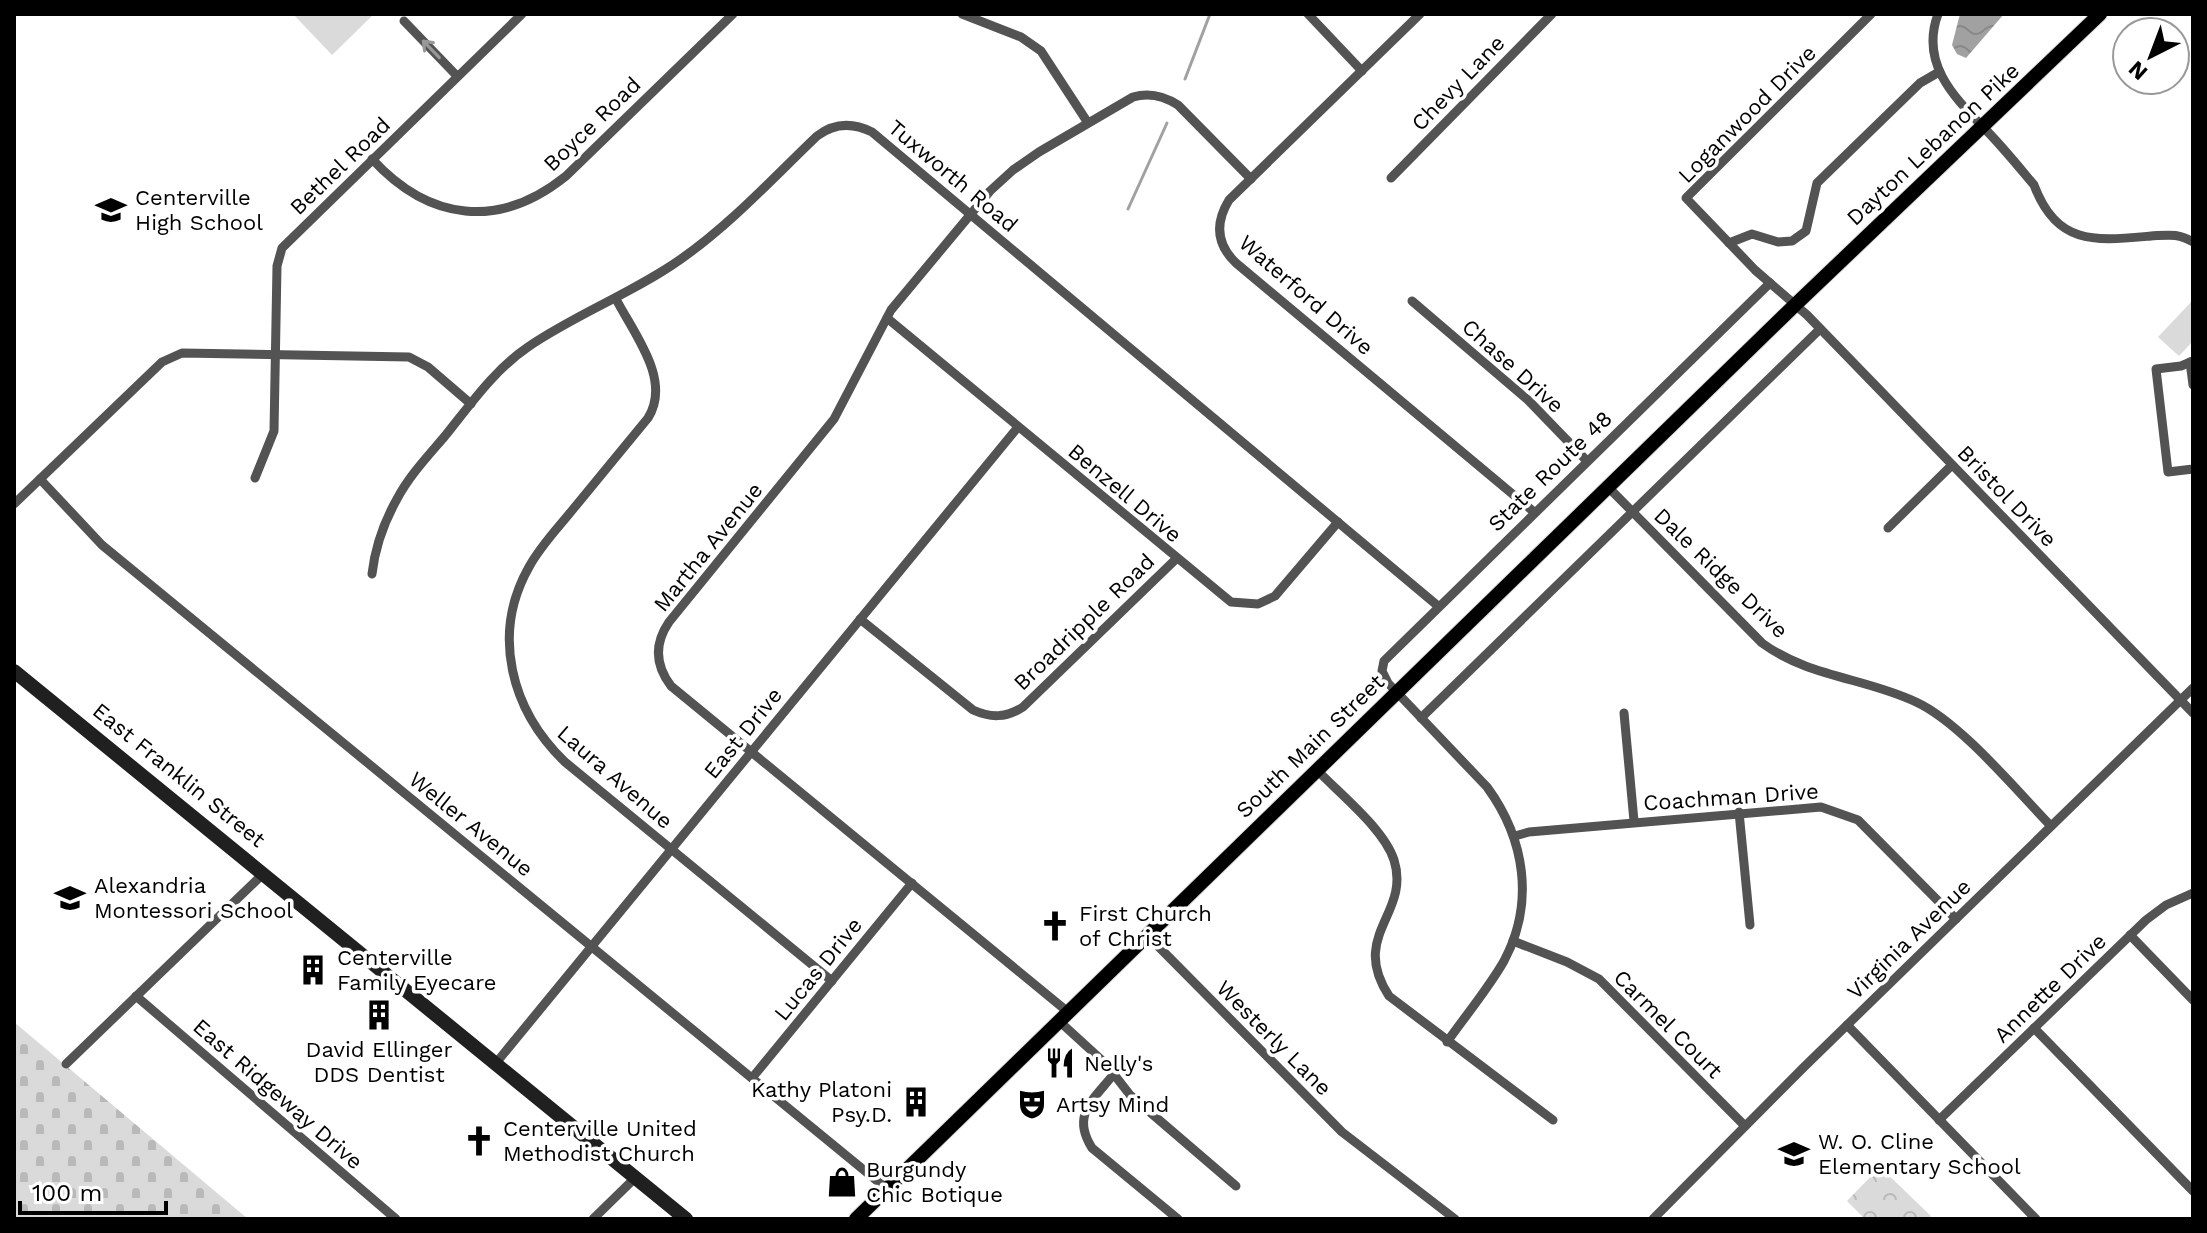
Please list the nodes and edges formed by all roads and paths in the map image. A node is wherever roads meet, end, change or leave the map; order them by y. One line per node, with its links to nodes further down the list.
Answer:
1 (522, 14): 13 (street, Bethel Road)
2 (733, 14): 16 (street, Boyce Road)
3 (962, 14): 14 (street)
4 (1308, 14): 11 (street)
5 (1420, 14): 11 (street, Waterford Drive)
6 (1552, 14): 17 (street, Chevy Lane)
7 (1871, 14): 21 (street, Loganwood Drive)
8 (1938, 14): 12 (street)
9 (2100, 14): 15 (main road, Dayton Lebanon Pike)
10 (404, 21): 13 (street, one-way to 10)
11 (1362, 71): 18 (street, Waterford Drive)
12 (1939, 72): 15 (street); 21 (street)
13 (457, 76): 16 (street, Bethel Road)
14 (1088, 123): 18 (street, Martha Avenue); 19 (street, Martha Avenue)
15 (1984, 128): 20 (street); 25 (main road, Dayton Lebanon Pike)
16 (372, 159): 28 (street, Bethel Road)
17 (1391, 178)
18 (1251, 179): 40 (street, Waterford Drive)
19 (971, 215): 23 (street, Tuxworth Road); 26 (street, Martha Avenue); 42 (street, Tuxworth Road)
20 (2193, 242)
21 (1729, 243): 22 (street, Loganwood Drive)
22 (1770, 283): 25 (street, Loganwood Drive); 33 (street, State Route 48)
23 (616, 299): 31 (street, Tuxworth Road); 61 (street, Laura Avenue)
24 (1412, 301): 33 (street, Chase Drive)
25 (1795, 305): 27 (street, Bristol Drive); 38 (main road, South Main Street)
26 (887, 318): 32 (street, Benzell Drive); 55 (street, Martha Avenue)
27 (1820, 329): 34 (street, Bristol Drive); 41 (street)
28 (275, 353): 31 (street); 36 (street, Bethel Road); 37 (street)
29 (2192, 361): 30 (street); 35 (street)
30 (2193, 385)
31 (471, 404): 45 (street, Tuxworth Road)
32 (1018, 427): 44 (street, Benzell Drive); 47 (street, East Drive)
33 (1586, 460): 40 (street, State Route 48)
34 (1952, 465): 43 (street); 51 (street, Bristol Drive)
35 (2193, 469)
36 (255, 478)
37 (40, 479): 39 (street); 70 (street, Weller Avenue)
38 (1608, 487): 41 (street, Dale Ridge Drive); 50 (main road, South Main Street)
39 (14, 504)
40 (1534, 512): 46 (street, State Route 48)
41 (1633, 512): 54 (street); 59 (street, Dale Ridge Drive)
42 (1338, 522): 44 (street, Benzell Drive); 46 (street, Tuxworth Road)
43 (1888, 528)
44 (1176, 559): 47 (street, Broadripple Road)
45 (372, 574)
46 (1438, 606): 50 (street, State Route 48)
47 (860, 619): 55 (street, East Drive)
48 (14, 671): 62 (street, East Franklin Street)
49 (2193, 688): 51 (street, Virginia Avenue)
50 (1397, 692): 54 (street); 56 (main road, South Main Street)
51 (2180, 700): 53 (street, Bristol Drive); 59 (street, Virginia Avenue)
52 (1624, 713): 58 (street)
53 (2193, 713)
54 (1421, 718): 60 (street)
55 (751, 752): 61 (street, East Drive); 63 (street, Martha Avenue)
56 (1317, 770): 67 (main road, South Main Street); 77 (street)
57 (1739, 812): 58 (street, Coachman Drive); 65 (street, Coachman Drive); 66 (street)
58 (1634, 821): 60 (street, Coachman Drive)
59 (2051, 826): 65 (street, Virginia Avenue)
60 (1515, 836): 69 (street)
61 (671, 849): 70 (street, East Drive); 71 (street, Laura Avenue)
62 (264, 873): 72 (street); 78 (street, East Franklin Street)
63 (912, 883): 71 (street, Lucas Drive); 74 (street, Martha Avenue)
64 (2193, 893): 68 (street, Annette Drive)
65 (1956, 919): 75 (street, Virginia Avenue)
66 (1750, 925)
67 (1147, 935): 74 (main road, South Main Street); 94 (street, Westerly Lane)
68 (2130, 935): 73 (street); 76 (street, Annette Drive)
69 (1513, 941): 77 (street); 84 (street, Carmel Court)
70 (592, 946): 78 (street, East Drive); 81 (street, Weller Avenue)
71 (832, 981): 81 (street, Lucas Drive)
72 (136, 996): 79 (street); 89 (street, East Ridgeway Drive)
73 (2193, 1000)
74 (1063, 1016): 80 (street, Martha Avenue); 87 (main road, South Main Street)
75 (1847, 1025): 83 (street); 84 (street, Virginia Avenue)
76 (2034, 1028): 83 (street, Annette Drive); 88 (street)
77 (1447, 1042): 82 (street)
78 (496, 1063): 85 (street, East Franklin Street)
79 (66, 1064)
80 (1113, 1075): 86 (street, Martha Avenue); 93 (street)
81 (752, 1078): 87 (street, Weller Avenue)
82 (1553, 1120)
83 (1939, 1120): 96 (street)
84 (1745, 1126): 95 (street, Virginia Avenue)
85 (636, 1177): 90 (street); 91 (street, East Franklin Street)
86 (1236, 1186)
87 (887, 1189): 92 (main road, South Main Street)
88 (2193, 1191)
89 (396, 1219)
90 (593, 1219)
91 (686, 1219)
92 (856, 1219)
93 (1178, 1219)
94 (1455, 1219)
95 (1653, 1219)
96 (2036, 1219)

